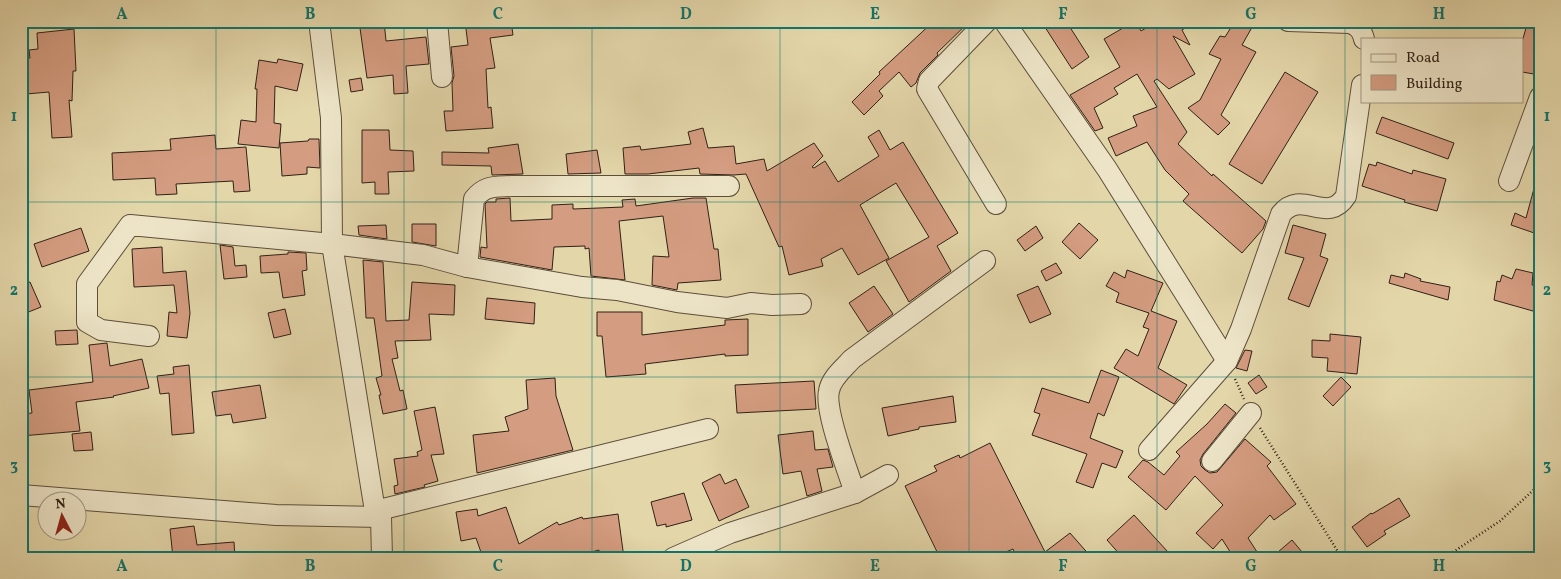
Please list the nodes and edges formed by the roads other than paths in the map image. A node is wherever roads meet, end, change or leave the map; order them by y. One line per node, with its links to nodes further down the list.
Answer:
1 (319, 21): 13 (street)
2 (436, 21): 7 (street)
3 (987, 21): 12 (street)
4 (1004, 21): 18 (street)
5 (1288, 21): 6 (street)
6 (1360, 28)
7 (442, 77)
8 (1361, 92): 18 (street)
9 (1540, 98): 10 (street)
10 (1509, 181)
11 (729, 186): 15 (street)
12 (996, 204)
13 (332, 244): 15 (street); 17 (street); 26 (street)
14 (985, 261): 24 (street)
15 (467, 266): 16 (street)
16 (801, 304)
17 (149, 336)
18 (1226, 361): 21 (street)
19 (1251, 413): 22 (street)
20 (708, 429): 26 (street)
21 (1149, 450)
22 (1212, 461)
23 (888, 475): 24 (street)
24 (855, 493): 28 (street)
25 (21, 495): 26 (street)
26 (378, 514): 27 (street)
27 (382, 558)
28 (673, 558)

